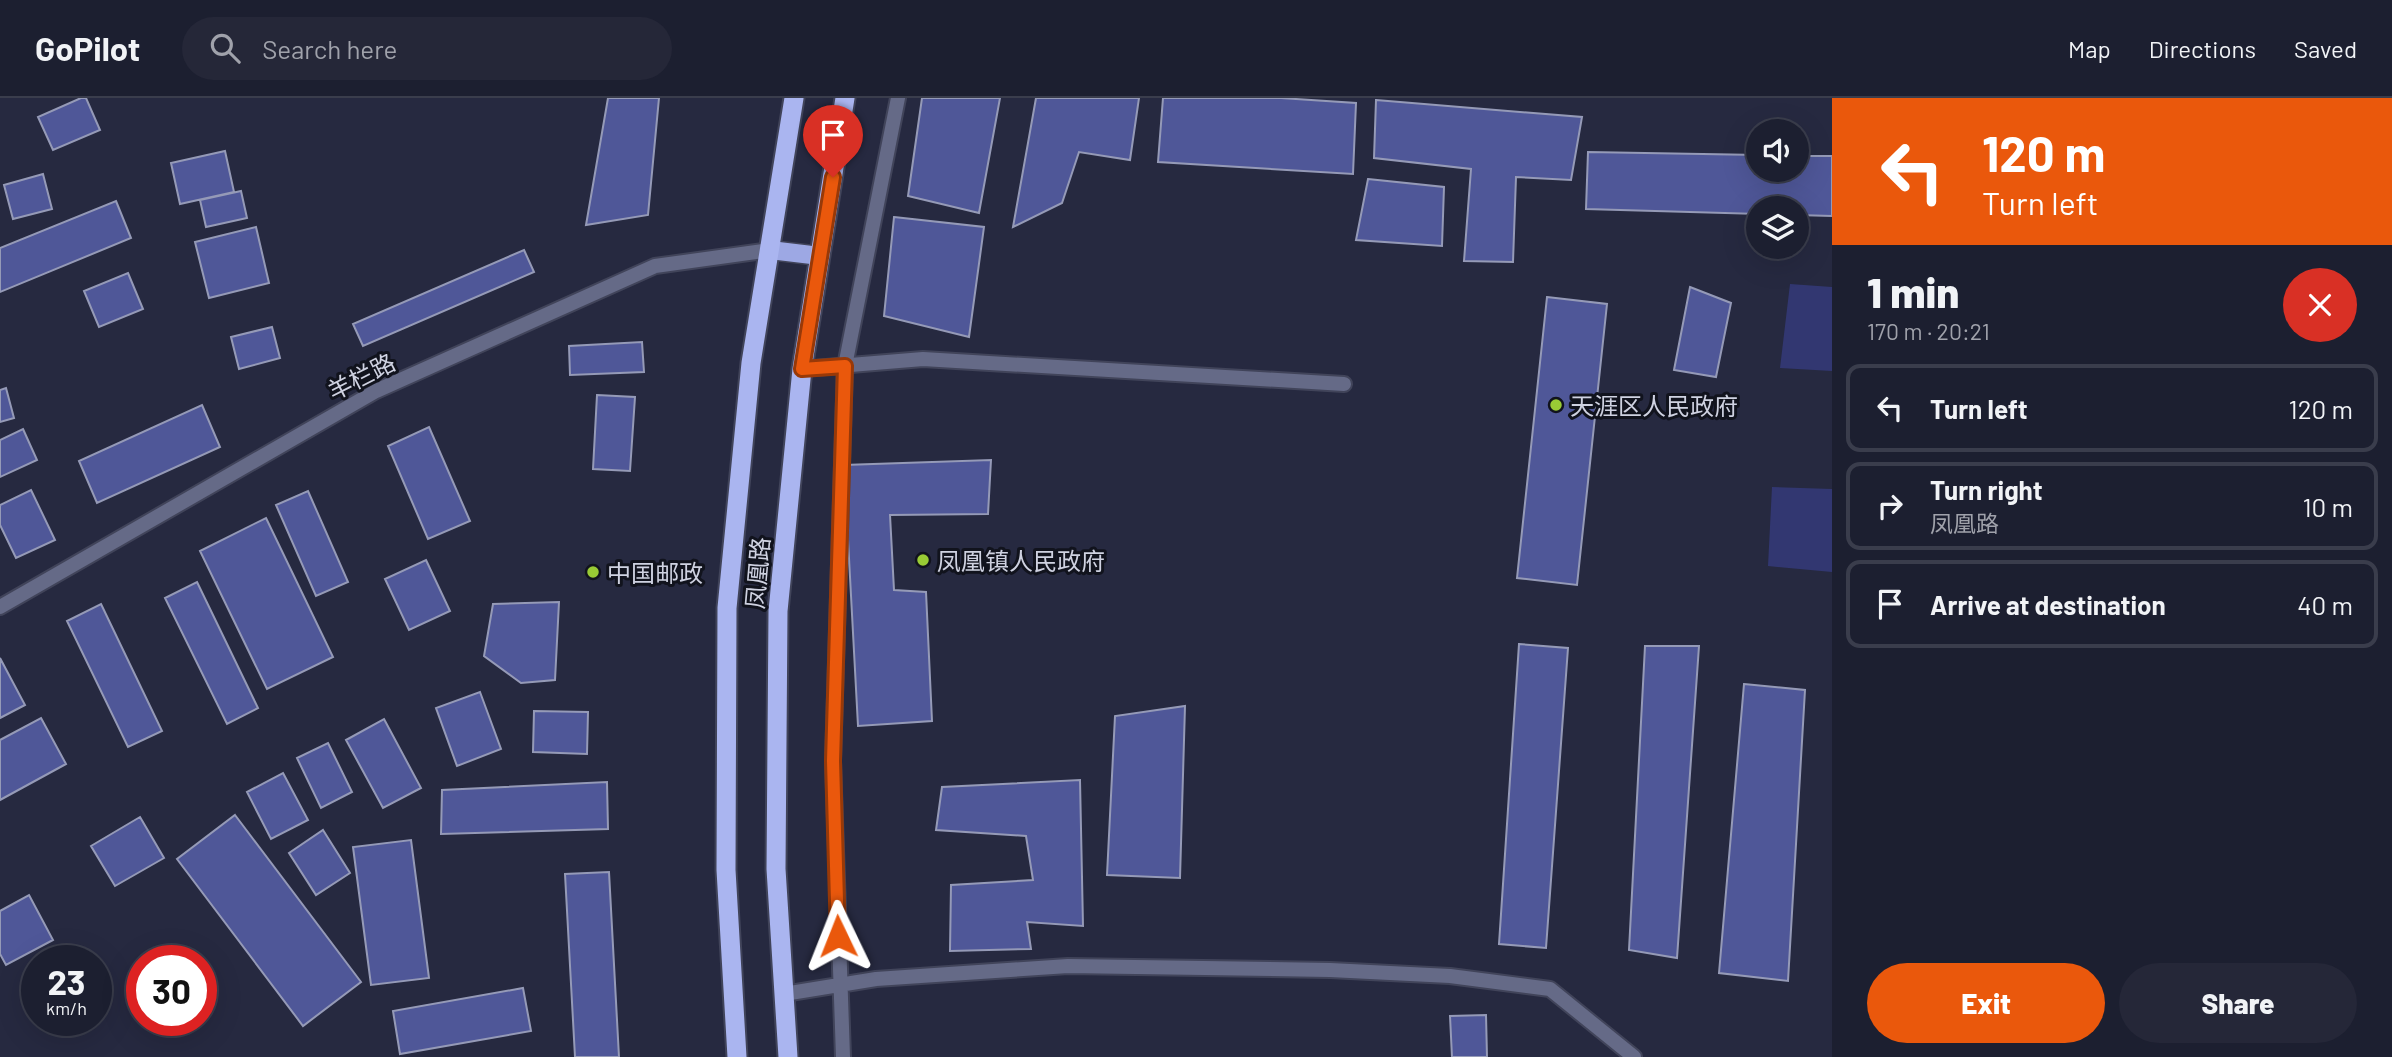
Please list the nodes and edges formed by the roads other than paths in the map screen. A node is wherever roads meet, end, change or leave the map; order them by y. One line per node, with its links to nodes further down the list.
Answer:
1 (794, 98): 4 (highway, 凤凰路)
2 (845, 98): 5 (highway, 凤凰路)
3 (898, 98): 6 (street)
4 (770, 250): 5 (main road); 9 (street, 羊栏路); 12 (highway, 凤凰路)
5 (820, 256): 7 (highway, 凤凰路)
6 (845, 366): 7 (street); 8 (street); 10 (street)
7 (802, 369): 11 (highway, 凤凰路)
8 (1344, 384)
9 (0, 607)
10 (839, 986): 11 (street); 14 (street); 15 (street)
11 (784, 994): 13 (highway, 凤凰路)
12 (737, 1057)
13 (788, 1057)
14 (843, 1057)
15 (1633, 1057)

